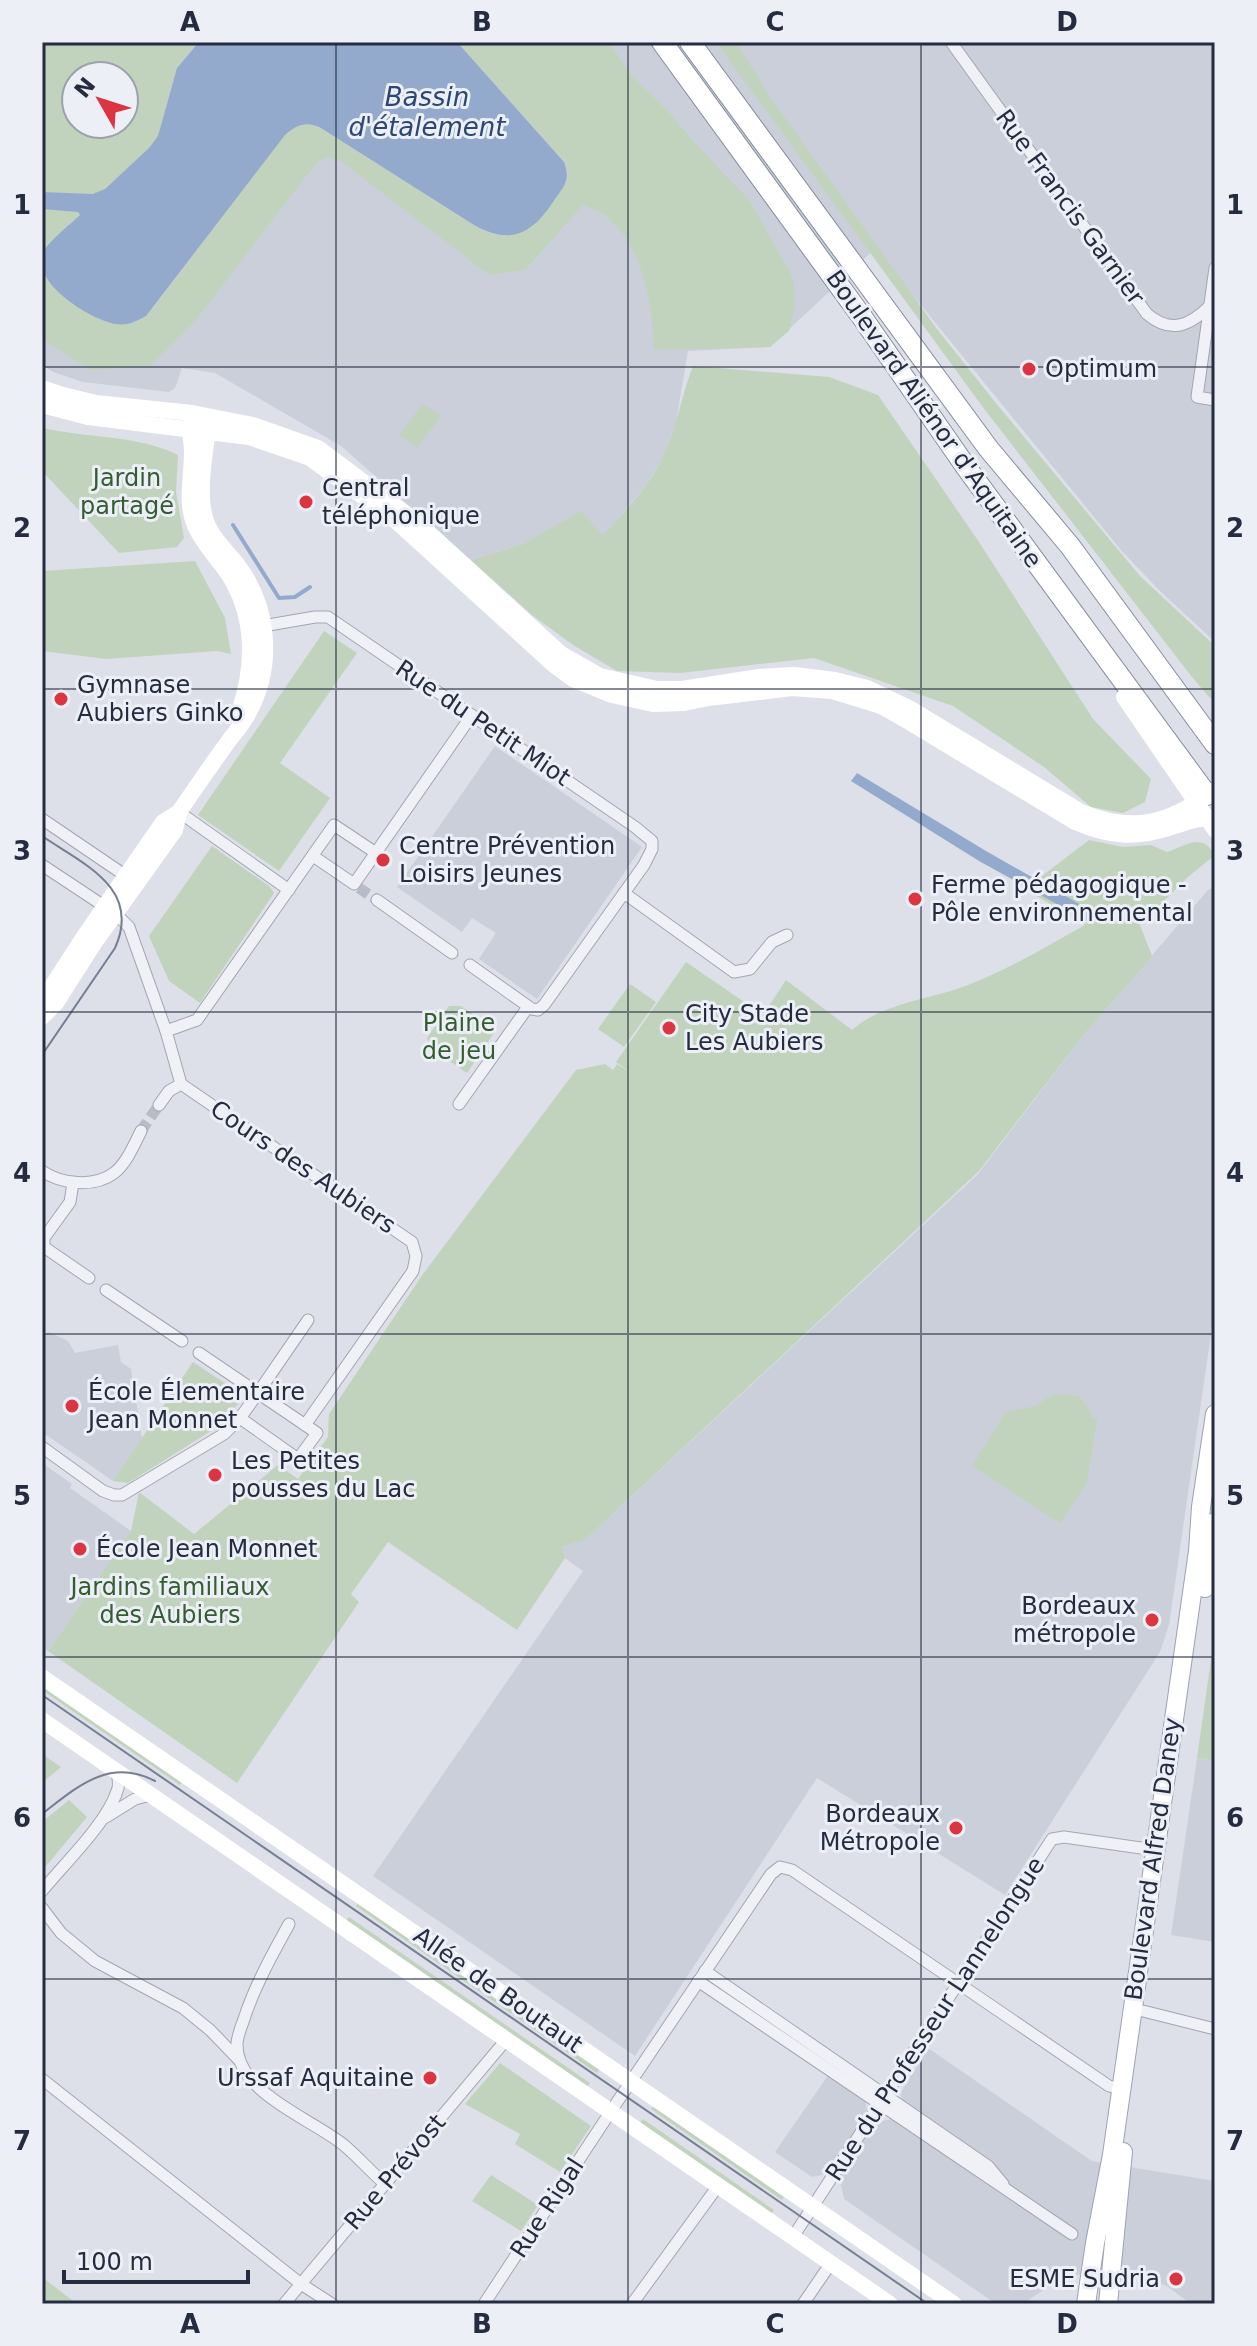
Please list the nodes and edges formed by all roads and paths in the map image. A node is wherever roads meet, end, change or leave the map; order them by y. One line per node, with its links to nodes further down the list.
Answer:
1 (662, 42): 17 (highway, Boulevard Aliénor d'Aquitaine)
2 (690, 42): 11 (highway, Boulevard Aliénor d'Aquitaine)
3 (951, 42): 5 (street, Rue Francis Garnier)
4 (1215, 268): 5 (street)
5 (1210, 306): 7 (street)
6 (42, 388): 9 (street)
7 (1215, 400)
8 (42, 405): 9 (street)
9 (191, 421): 10 (street); 12 (street)
10 (209, 424): 12 (street); 17 (street)
11 (1008, 473): 14 (highway, Boulevard Aliénor d'Aquitaine); 16 (highway)
12 (257, 627): 13 (street, Rue du Petit Miot); 18 (street)
13 (472, 715): 20 (street); 25 (street, Rue du Petit Miot)
14 (1208, 726): 15 (highway, Boulevard Aliénor d'Aquitaine)
15 (1215, 744)
16 (1215, 761)
17 (1210, 809)
18 (179, 812): 23 (street); 24 (street); 26 (street)
19 (42, 819): 23 (street)
20 (376, 853): 21 (street); 21 (street)
21 (313, 856): 24 (street)
22 (42, 865): 28 (street)
23 (126, 876): 26 (street); 28 (street)
24 (289, 890): 35 (street)
25 (624, 893): 29 (street); 33 (street, Rue du Petit Miot)
26 (130, 894): 28 (street)
27 (377, 900): 30 (street)
28 (111, 910): 32 (street); 34 (street); 35 (street)
29 (787, 935)
30 (452, 953)
31 (470, 965): 33 (street)
32 (42, 1007)
33 (528, 1007): 37 (street)
34 (42, 1017)
35 (166, 1031): 36 (street)
36 (181, 1084): 38 (street); 50 (street, Cours des Aubiers)
37 (459, 1104)
38 (159, 1105)
39 (141, 1131): 41 (street)
40 (42, 1171): 41 (street)
41 (73, 1183): 42 (street)
42 (89, 1278)
43 (106, 1290): 45 (street)
44 (308, 1320): 47 (street)
45 (182, 1341)
46 (199, 1353): 47 (street)
47 (258, 1393): 49 (street); 50 (street)
48 (1215, 1414): 54 (main road, Boulevard Alfred Daney)
49 (240, 1418): 50 (street); 51 (street)
50 (305, 1425)
51 (42, 1447)
52 (1215, 1451): 53 (street)
53 (1215, 1525): 54 (street); 66 (main road, Boulevard Alfred Daney)
54 (1198, 1543): 60 (main road, Boulevard Alfred Daney)
55 (42, 1677): 71 (street, Allée de Boutaut)
56 (42, 1720): 57 (street, Allée de Boutaut)
57 (117, 1772): 58 (street, Allée de Boutaut); 59 (street)
58 (151, 1795): 59 (street); 68 (street, Allée de Boutaut)
59 (102, 1819): 61 (street)
60 (1155, 1850): 65 (street, Rue du Professeur Lannelongue); 72 (main road, Boulevard Alfred Daney)
61 (42, 1891)
62 (42, 1908): 69 (street)
63 (289, 1924): 69 (street)
64 (702, 1976): 65 (street, Rue Rigal); 71 (street, Rue Rigal); 73 (street)
65 (959, 1983): 72 (street); 73 (street, Rue du Professeur Lannelongue)
66 (1143, 2011): 67 (street); 90 (main road, Boulevard Alfred Daney)
67 (1215, 2029)
68 (506, 2040): 74 (street, Allée de Boutaut); 75 (street, Rue Prévost)
69 (242, 2063): 75 (street)
70 (42, 2079): 81 (street)
71 (631, 2081): 74 (street, Rue Rigal); 77 (street, Allée de Boutaut)
72 (1121, 2089): 89 (main road, Boulevard Alfred Daney)
73 (882, 2101): 77 (street, Rue du Professeur Lannelongue); 78 (street)
74 (611, 2111): 76 (street, Allée de Boutaut); 84 (street, Rue Rigal)
75 (385, 2184): 81 (street, Rue Prévost)
76 (718, 2186): 79 (street, Allée de Boutaut); 85 (street)
77 (813, 2207): 79 (street, Rue du Professeur Lannelongue); 88 (street, Allée de Boutaut)
78 (1072, 2234)
79 (793, 2237): 80 (street, Allée de Boutaut)
80 (831, 2263): 86 (street); 87 (street, Allée de Boutaut)
81 (301, 2284): 82 (street, Rue Prévost); 83 (street)
82 (284, 2304)
83 (332, 2304)
84 (484, 2304)
85 (632, 2304)
86 (803, 2304)
87 (890, 2304)
88 (954, 2304)
89 (1086, 2304)
90 (1108, 2304)

